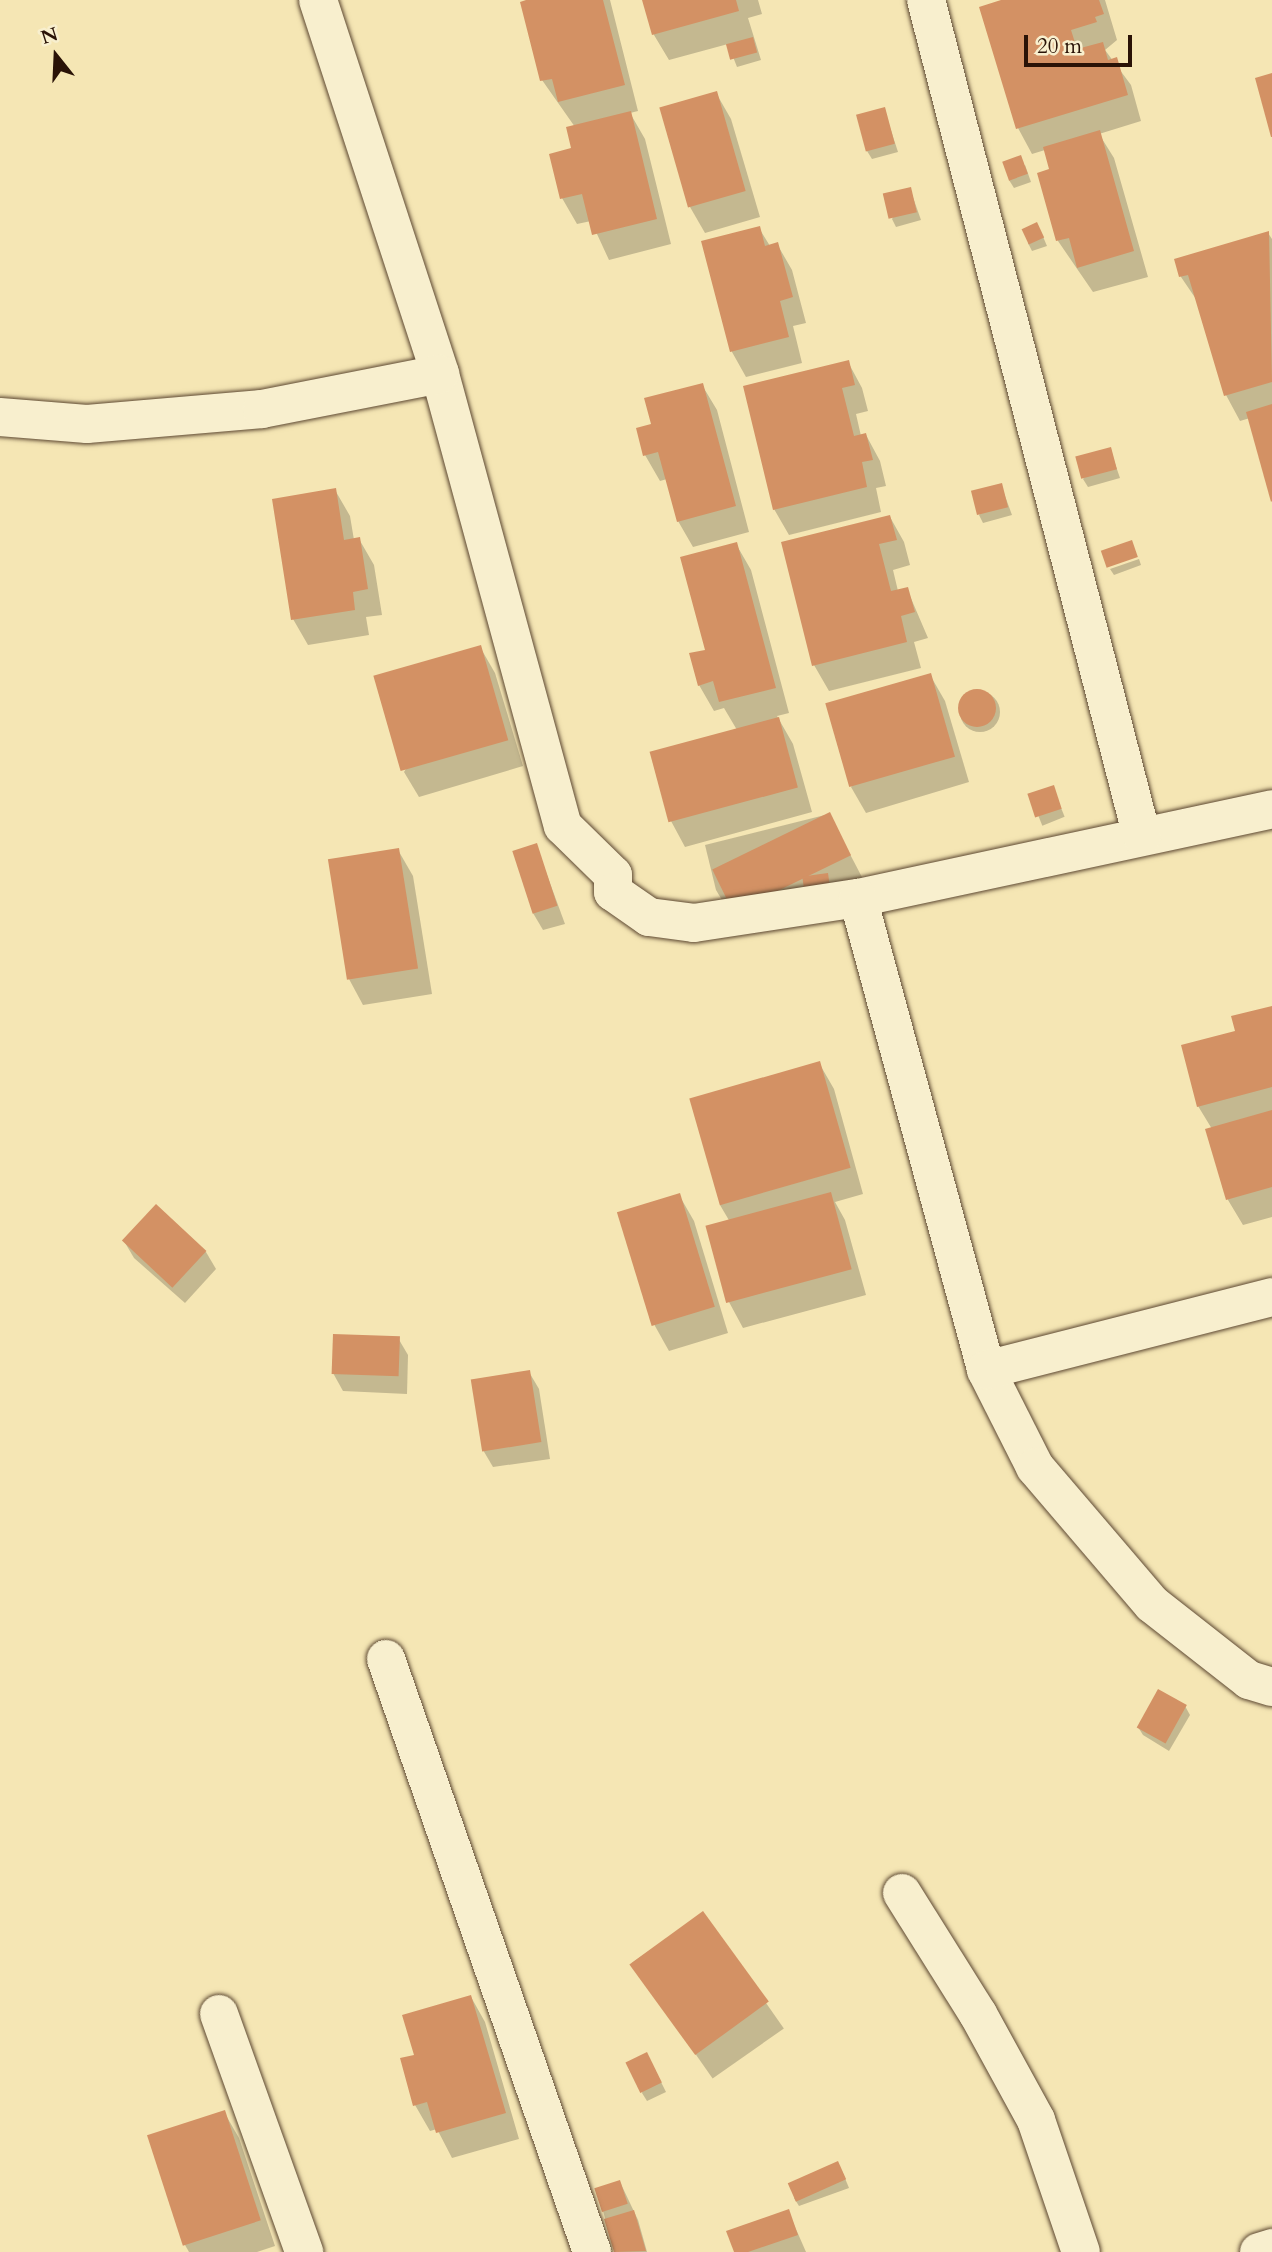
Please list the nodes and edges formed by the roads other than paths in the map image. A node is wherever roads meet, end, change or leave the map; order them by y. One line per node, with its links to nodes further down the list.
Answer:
1 (318, 0): 3 (street)
2 (926, 0): 6 (street)
3 (440, 374): 4 (street); 7 (street)
4 (0, 417)
5 (1272, 809): 6 (street)
6 (1142, 836): 7 (street)
7 (858, 898): 9 (street)
8 (1272, 1297): 9 (street)
9 (986, 1370): 11 (street)
10 (386, 1659): 16 (street)
11 (1272, 1687)
12 (902, 1893): 17 (street)
13 (219, 2014): 15 (street)
14 (1272, 2248): 18 (street)
15 (304, 2252)
16 (592, 2252)
17 (1082, 2252)
18 (1259, 2252)

